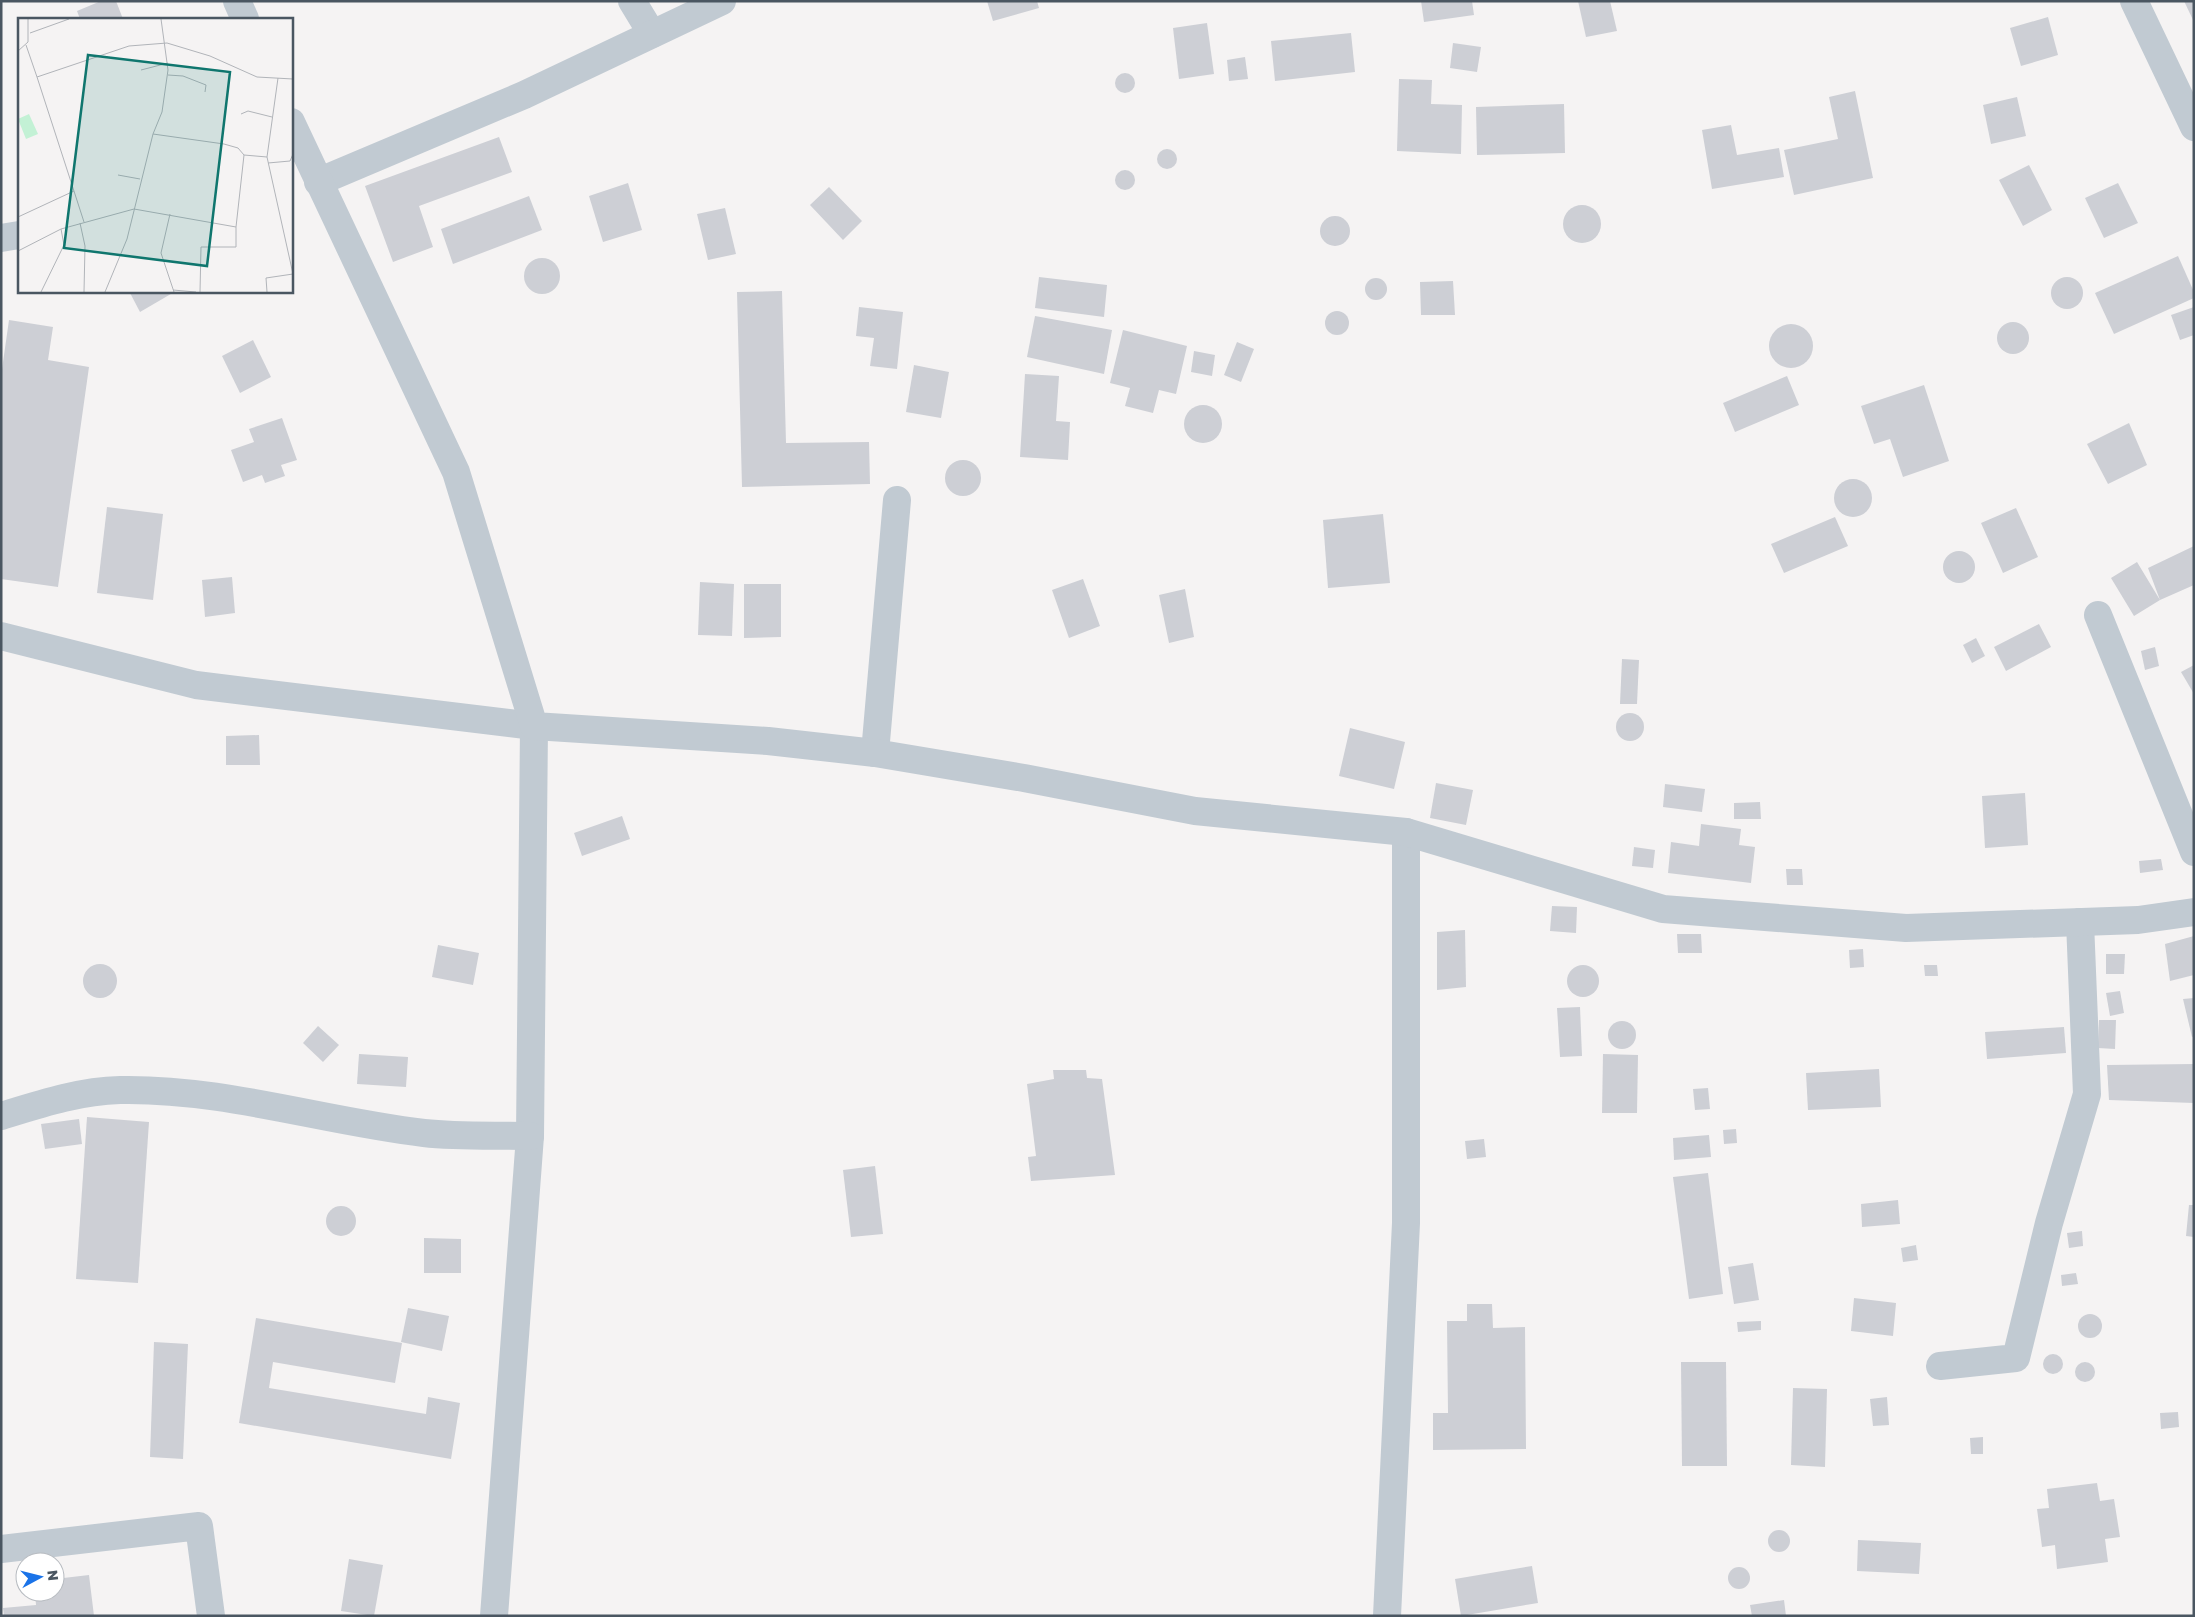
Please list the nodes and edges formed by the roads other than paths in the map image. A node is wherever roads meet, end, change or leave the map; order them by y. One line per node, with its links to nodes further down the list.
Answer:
1 (237, 1): 5 (street)
2 (632, 1): 6 (street)
3 (722, 1): 6 (street)
4 (2134, 1): 7 (street)
5 (244, 18)
6 (652, 34): 9 (street)
7 (2194, 127)
8 (295, 138): 9 (street)
9 (318, 182): 15 (street)
10 (18, 235): 11 (street)
11 (1, 238)
12 (897, 500): 16 (street)
13 (2098, 614): 18 (street)
14 (1, 636): 15 (street)
15 (534, 726): 16 (street); 22 (street)
16 (875, 753): 17 (street)
17 (1406, 832): 20 (street); 27 (street)
18 (2194, 852)
19 (2194, 912): 20 (street)
20 (2080, 922): 23 (street)
21 (1, 1116): 22 (street)
22 (530, 1136): 26 (street)
23 (1940, 1366)
24 (1, 1549): 25 (street)
25 (211, 1616)
26 (494, 1616)
27 (1387, 1616)

